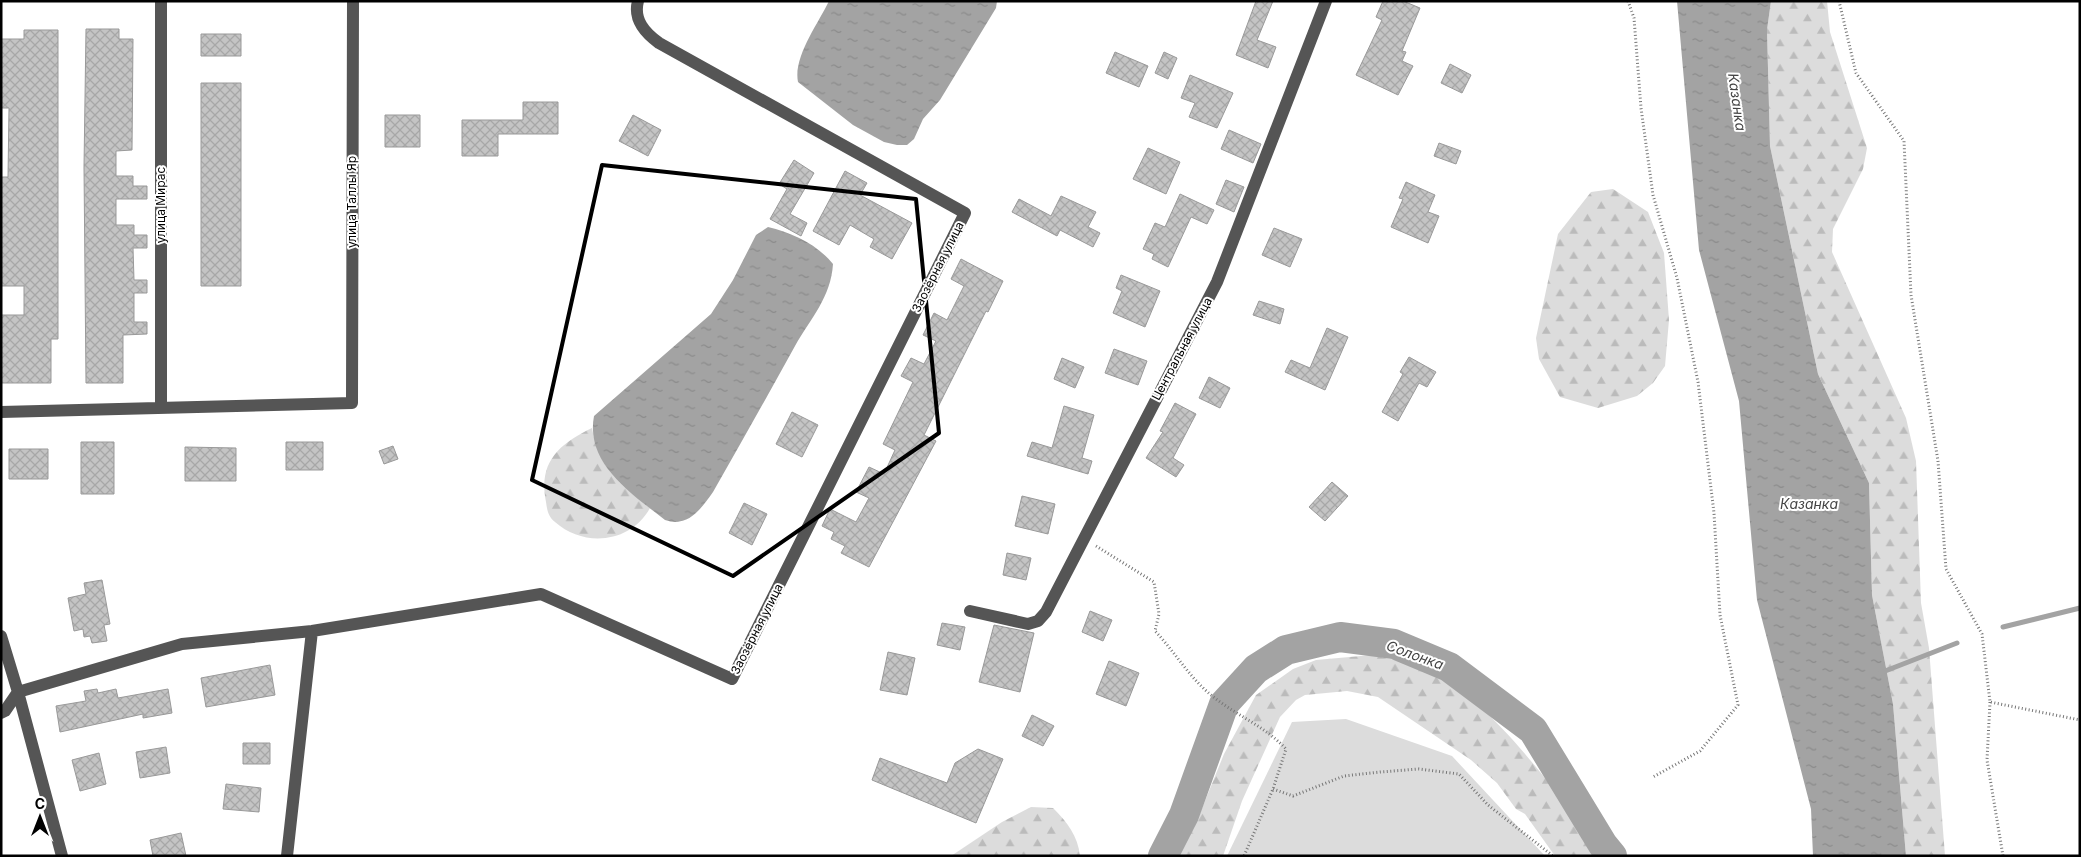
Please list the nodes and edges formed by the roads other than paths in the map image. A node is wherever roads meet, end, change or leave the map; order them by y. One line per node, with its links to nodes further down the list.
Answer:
1 (161, 1): 5 (street, улица Мирас)
2 (353, 1): 5 (street, улица Таллы Яр)
3 (638, 1): 8 (street, Заозёрная улица)
4 (1326, 1): 7 (street, Центральная улица)
5 (161, 408): 6 (street)
6 (1, 412)
7 (970, 611)
8 (312, 631): 10 (street); 13 (street)
9 (1, 636): 10 (street)
10 (18, 692): 11 (street); 12 (street)
11 (1, 713)
12 (62, 856)
13 (287, 856)

